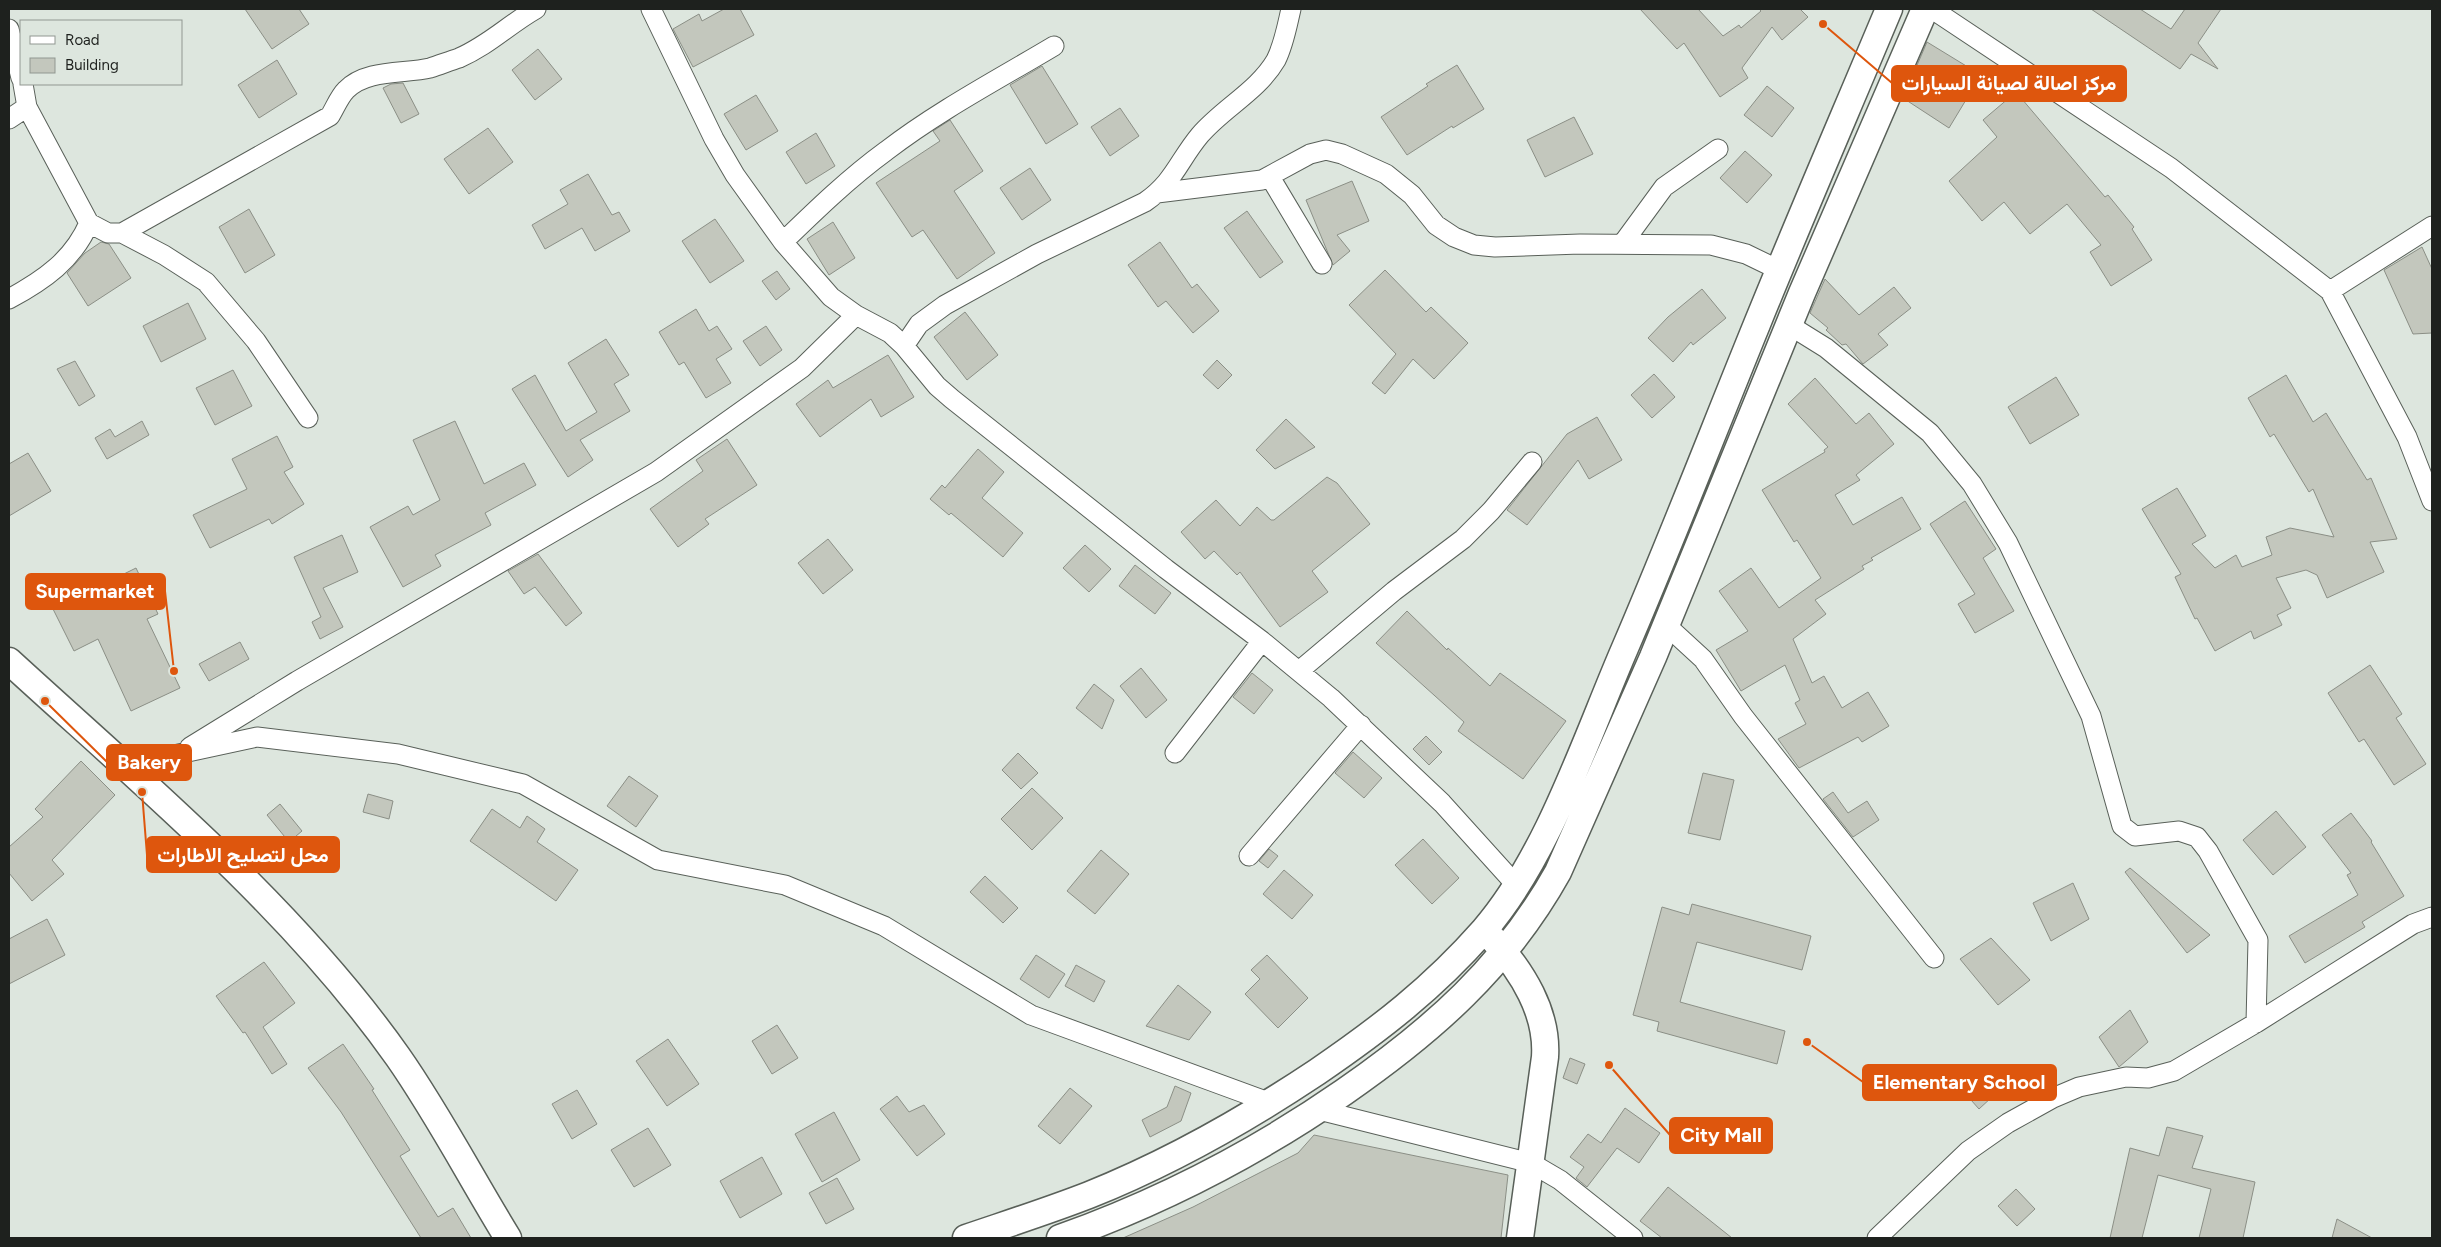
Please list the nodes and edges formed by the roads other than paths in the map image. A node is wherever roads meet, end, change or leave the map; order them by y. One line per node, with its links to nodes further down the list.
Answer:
1 (536, 9): 18 (street)
2 (651, 9): 19 (street)
3 (1291, 9): 15 (street)
4 (1889, 9): 22 (main road)
5 (1925, 9): 26 (main road)
6 (1932, 9): 23 (street)
7 (9, 29): 9 (street)
8 (1054, 46): 19 (street)
9 (20, 74)
10 (22, 85): 11 (street)
11 (28, 107): 12 (street); 16 (street)
12 (9, 119)
13 (1718, 149): 20 (street)
14 (1270, 177): 15 (street); 20 (street); 21 (street)
15 (1157, 194): 27 (street)
16 (89, 223): 18 (street); 24 (street)
17 (2432, 226): 23 (street)
18 (122, 233): 28 (street)
19 (783, 242): 25 (street)
20 (1623, 243): 22 (street)
21 (1322, 264)
22 (1779, 270): 40 (main road)
23 (2330, 291): 30 (street)
24 (9, 299)
25 (856, 315): 27 (street); 37 (street)
26 (1789, 326): 31 (main road); 47 (street)
27 (904, 346): 32 (street)
28 (308, 418)
29 (1532, 462): 34 (street)
30 (2432, 501)
31 (1666, 625): 41 (main road); 46 (street)
32 (1262, 641): 34 (street); 36 (street)
33 (9, 661): 38 (main road)
34 (1299, 671): 35 (street)
35 (1361, 725): 39 (street); 42 (street)
36 (1175, 753)
37 (176, 755): 38 (street); 48 (street)
38 (124, 766): 51 (main road)
39 (1248, 856)
40 (1532, 857): 41 (main road); 42 (main road)
41 (1558, 872): 45 (main road)
42 (1517, 886): 44 (main road)
43 (2432, 917): 47 (street)
44 (1485, 929): 45 (main road); 48 (main road)
45 (1504, 950): 49 (main road); 50 (main road)
46 (1934, 958)
47 (2256, 1023): 56 (street)
48 (1271, 1103): 52 (main road)
49 (1319, 1110): 50 (street); 53 (main road)
50 (1530, 1163): 54 (main road); 55 (street)
51 (508, 1238)
52 (966, 1238)
53 (1060, 1238)
54 (1520, 1238)
55 (1634, 1238)
56 (1877, 1238)

